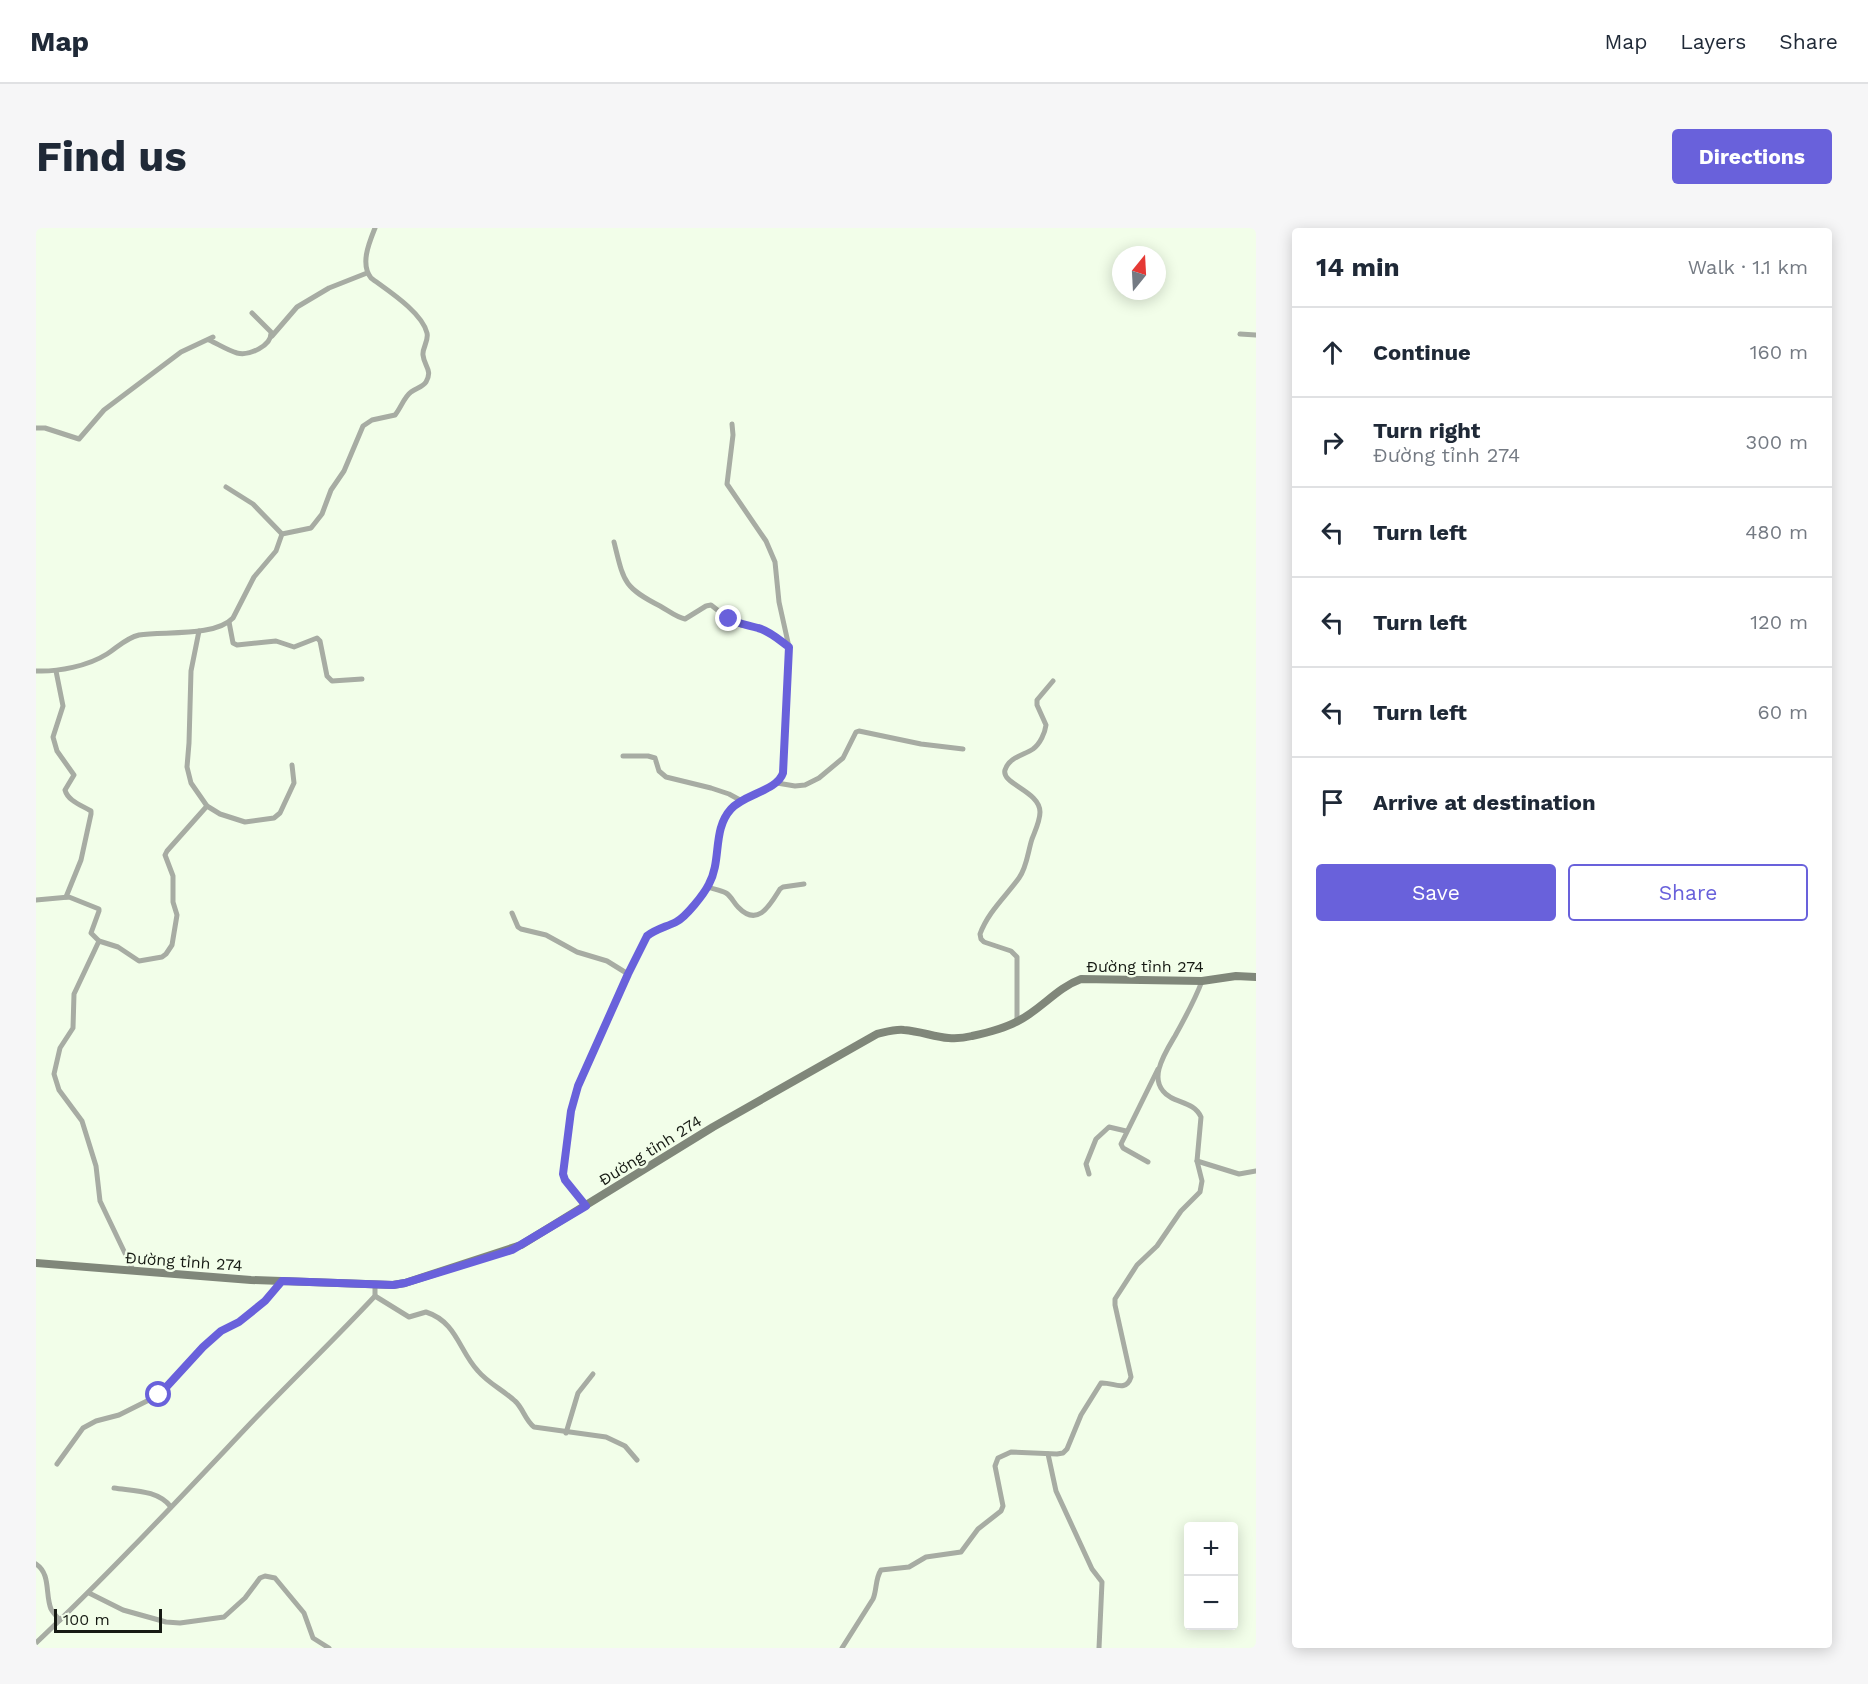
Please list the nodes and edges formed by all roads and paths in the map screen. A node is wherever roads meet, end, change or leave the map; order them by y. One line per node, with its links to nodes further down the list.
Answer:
1 (375, 228): 2 (street)
2 (367, 273): 6 (street); 10 (street)
3 (252, 314): 6 (street)
4 (1240, 334): 5 (street)
5 (1256, 335)
6 (272, 336): 8 (street)
7 (732, 424): 14 (street)
8 (36, 428)
9 (226, 487): 10 (street)
10 (282, 534): 12 (street)
11 (614, 542): 14 (street)
12 (229, 622): 13 (street); 17 (street)
13 (199, 632): 16 (street); 24 (street)
14 (789, 647): 22 (street)
15 (36, 671): 16 (street)
16 (56, 671): 27 (street)
17 (362, 679)
18 (1053, 681): 34 (street)
19 (963, 749): 22 (street)
20 (623, 756): 23 (street)
21 (292, 765): 24 (street)
22 (777, 783): 23 (street)
23 (740, 800): 26 (street)
24 (207, 806): 30 (street)
25 (804, 884): 26 (street)
26 (708, 887): 31 (street)
27 (66, 897): 28 (street); 30 (street)
28 (36, 900)
29 (512, 913): 31 (street)
30 (99, 941): 43 (street)
31 (628, 974): 41 (street)
32 (1256, 977): 33 (main road, Đường tỉnh 274)
33 (1203, 981): 34 (main road, Đường tỉnh 274); 35 (street)
34 (1017, 1022): 41 (main road, Đường tỉnh 274)
35 (1162, 1059): 36 (street); 37 (street)
36 (1126, 1131): 38 (street); 40 (street)
37 (1197, 1161): 39 (street); 49 (street)
38 (1148, 1162)
39 (1256, 1171)
40 (1089, 1174)
41 (586, 1206): 45 (main road, Đường tỉnh 274)
42 (36, 1263): 43 (main road, Đường tỉnh 274)
43 (133, 1270): 44 (main road, Đường tỉnh 274)
44 (282, 1281): 45 (main road, Đường tỉnh 274); 51 (street)
45 (375, 1285): 46 (street)
46 (375, 1296): 48 (street); 53 (street)
47 (593, 1374): 48 (street)
48 (566, 1433): 50 (street)
49 (1048, 1454): 59 (street); 60 (street)
50 (637, 1460)
51 (57, 1464)
52 (114, 1488): 53 (street)
53 (171, 1507): 55 (street)
54 (36, 1564): 56 (street)
55 (89, 1593): 56 (street); 58 (street)
56 (60, 1620): 57 (street)
57 (36, 1643)
58 (329, 1648)
59 (842, 1648)
60 (1099, 1648)

